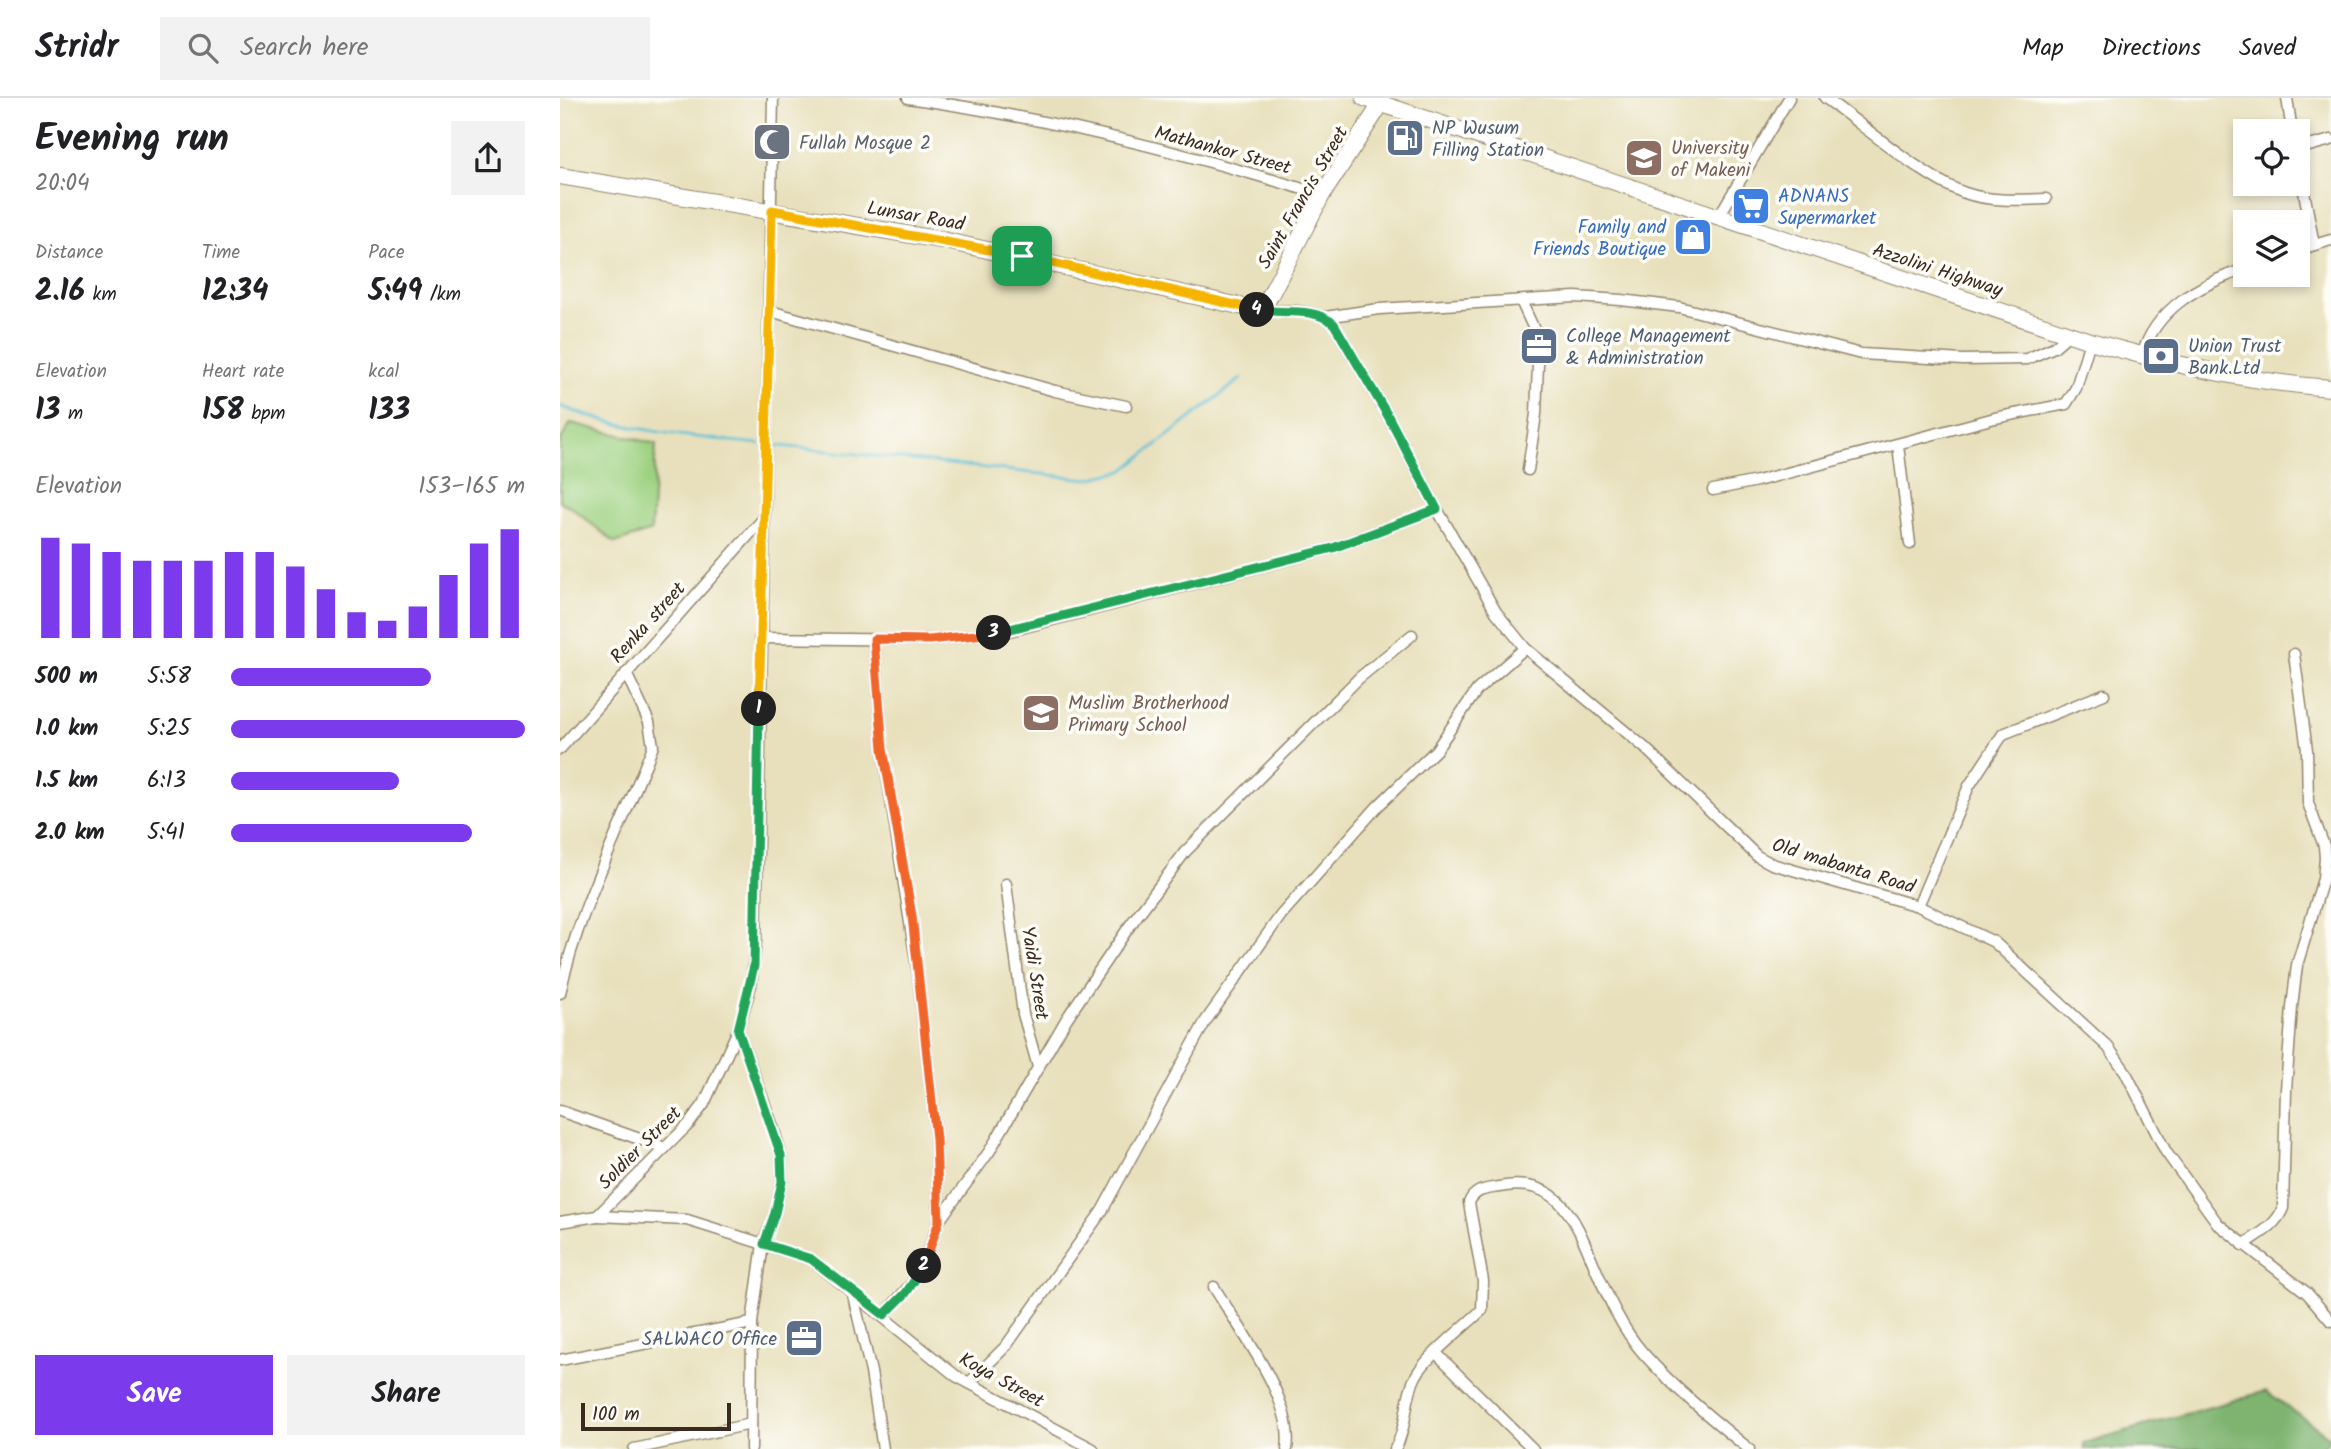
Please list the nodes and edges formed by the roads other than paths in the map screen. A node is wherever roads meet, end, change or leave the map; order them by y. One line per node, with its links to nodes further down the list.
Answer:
1 (773, 98): 15 (street, Soldier Street)
2 (908, 98): 12 (street, Mathankor Street)
3 (1364, 98): 7 (main road, Azzolini Highway)
4 (1788, 98): 16 (street)
5 (1825, 98): 14 (street)
6 (2287, 98): 8 (street)
7 (1381, 104): 12 (main road, Saint Francis Street); 16 (main road, Azzolini Highway)
8 (2290, 119)
9 (2331, 140): 10 (street)
10 (2310, 146)
11 (560, 176): 15 (main road, Lunsar Road)
12 (1322, 195): 23 (main road, Saint Francis Street)
13 (2305, 196): 18 (street)
14 (2046, 199)
15 (772, 210): 22 (street, Soldier Street); 23 (main road, Lunsar Road)
16 (1719, 215): 25 (main road, Azzolini Highway)
17 (2331, 240): 18 (street)
18 (2314, 245): 19 (street)
19 (2310, 246)
20 (2233, 274): 27 (street)
21 (1521, 301): 24 (street); 25 (street); 31 (street)
22 (770, 311): 29 (street); 34 (street, Soldier Street)
23 (1262, 311): 24 (street)
24 (1325, 317): 33 (street, Old mabanta Road)
25 (2069, 334): 26 (main road, Azzolini Highway)
26 (2090, 341): 27 (main road, Azzolini Highway); 30 (street)
27 (2142, 356): 28 (main road, Azzolini Highway)
28 (2331, 388)
29 (1126, 405)
30 (1898, 445): 32 (street); 35 (street)
31 (1528, 470)
32 (1713, 490)
33 (1437, 509): 38 (street); 39 (street, Old mabanta Road)
34 (763, 519): 37 (street, Soldier Street); 41 (street, Renka street)
35 (1910, 544)
36 (1412, 635): 48 (street)
37 (760, 638): 38 (street); 47 (street, Soldier Street)
38 (874, 639): 52 (street)
39 (1525, 648): 45 (street, Old mabanta Road); 63 (street)
40 (2294, 654): 55 (street)
41 (626, 673): 43 (street, Renka street); 46 (street)
42 (2104, 694): 45 (street)
43 (560, 749)
44 (1006, 884): 48 (street, Yaidi Street)
45 (1918, 906): 55 (street, Old mabanta Road)
46 (560, 993)
47 (738, 1030): 50 (street, Soldier Street); 54 (street)
48 (1038, 1067): 52 (street)
49 (560, 1111): 50 (street)
50 (665, 1148): 51 (street, Soldier Street)
51 (597, 1216): 53 (street, Soldier Street); 54 (street, Koya Street)
52 (939, 1221): 58 (street)
53 (560, 1222)
54 (764, 1244): 57 (street, Koya Street); 60 (street)
55 (2243, 1245): 59 (street, Old mabanta Road)
56 (1214, 1287): 69 (street)
57 (852, 1291): 58 (street, Koya Street); 67 (street)
58 (884, 1315): 63 (street, Koya Street)
59 (2331, 1321)
60 (752, 1323): 62 (street); 64 (street)
61 (1437, 1354): 70 (street); 71 (street); 72 (street)
62 (560, 1360)
63 (969, 1383): 68 (street, Koya Street)
64 (751, 1424): 65 (street); 66 (street)
65 (634, 1449)
66 (751, 1449)
67 (883, 1449)
68 (1093, 1449)
69 (1287, 1449)
70 (1395, 1449)
71 (1533, 1449)
72 (1749, 1449)

